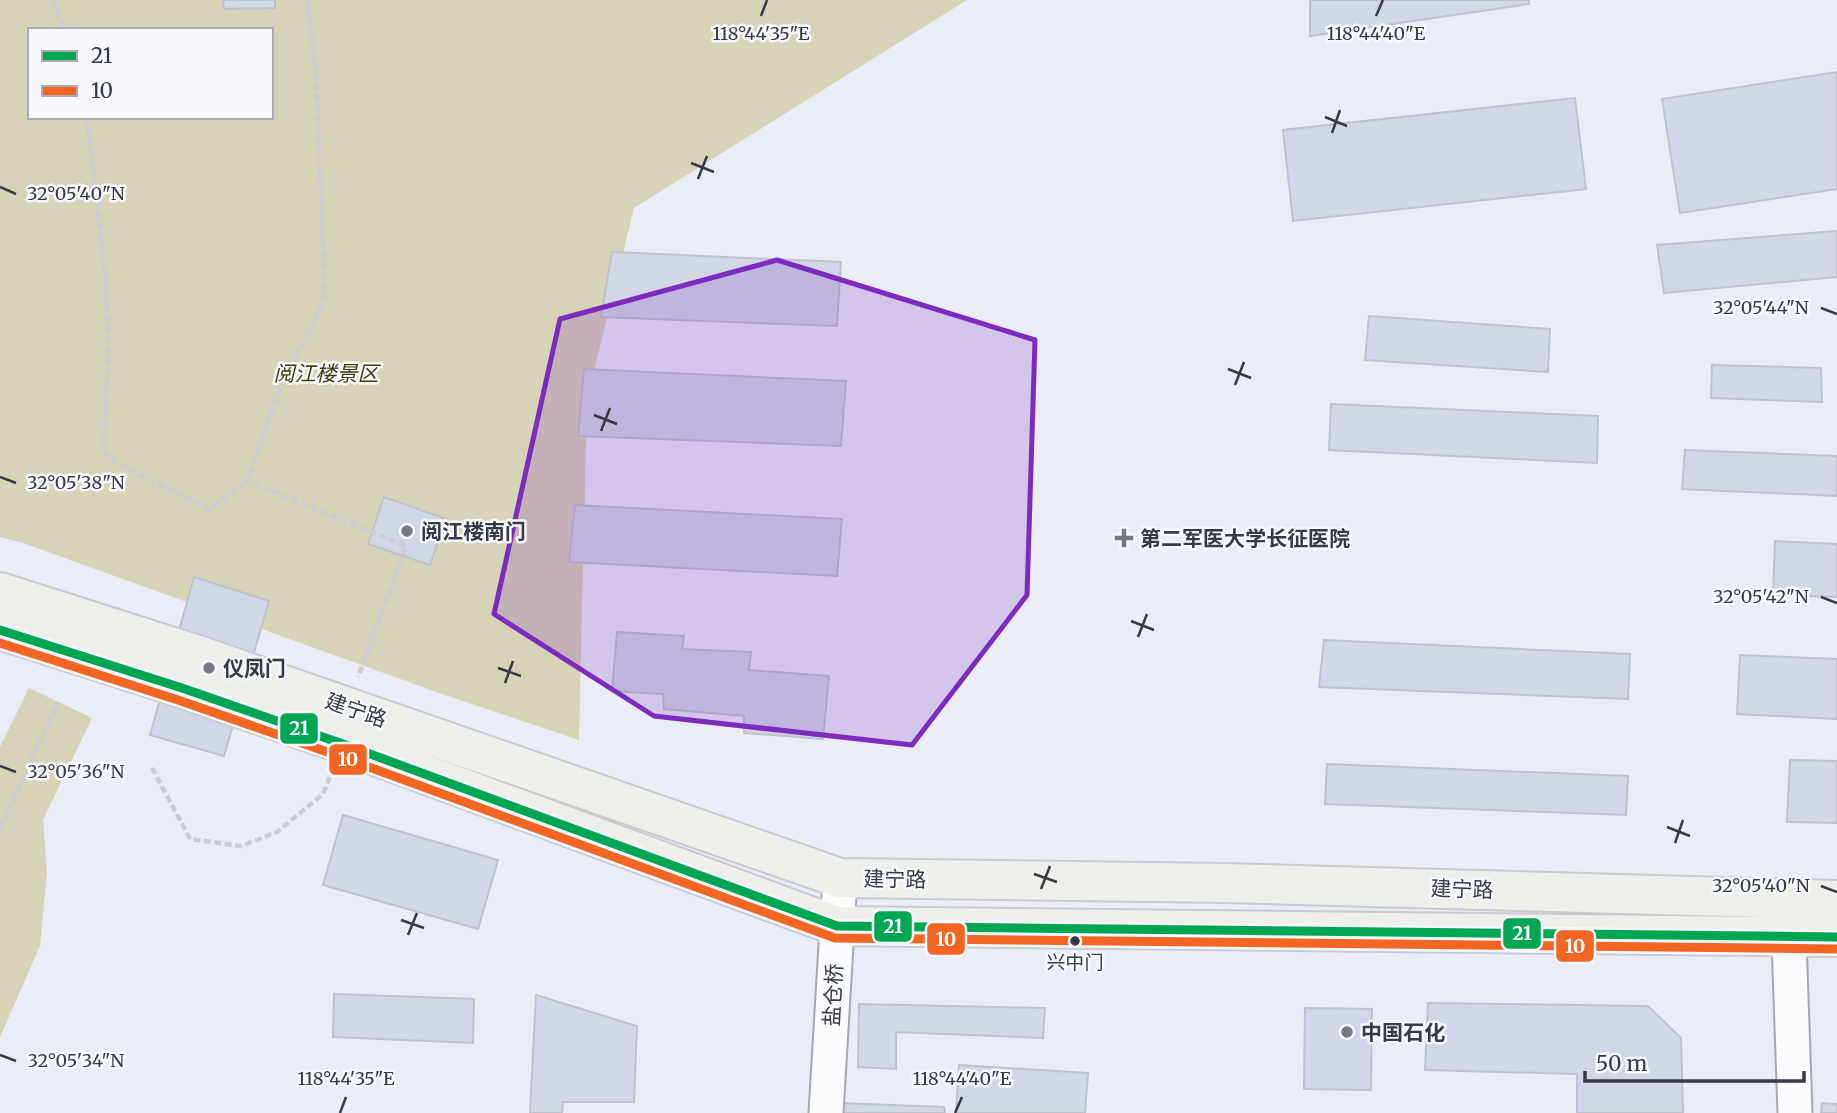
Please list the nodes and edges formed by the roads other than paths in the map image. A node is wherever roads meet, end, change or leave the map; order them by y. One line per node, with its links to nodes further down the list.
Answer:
1 (0, 592): 3 (main road, 建宁路)
2 (0, 630): 3 (main road, 建宁路)
3 (345, 725): 4 (main road, 建宁路); 7 (main road, 建宁路)
4 (840, 878): 5 (main road, 建宁路); 7 (street, 盐仓桥)
5 (1788, 898): 6 (main road, 建宁路); 8 (street)
6 (1837, 900)
7 (837, 926): 8 (main road, 建宁路); 10 (street, 盐仓桥)
8 (1789, 936): 9 (main road, 建宁路); 11 (street)
9 (1837, 937)
10 (826, 1113)
11 (1795, 1113)

